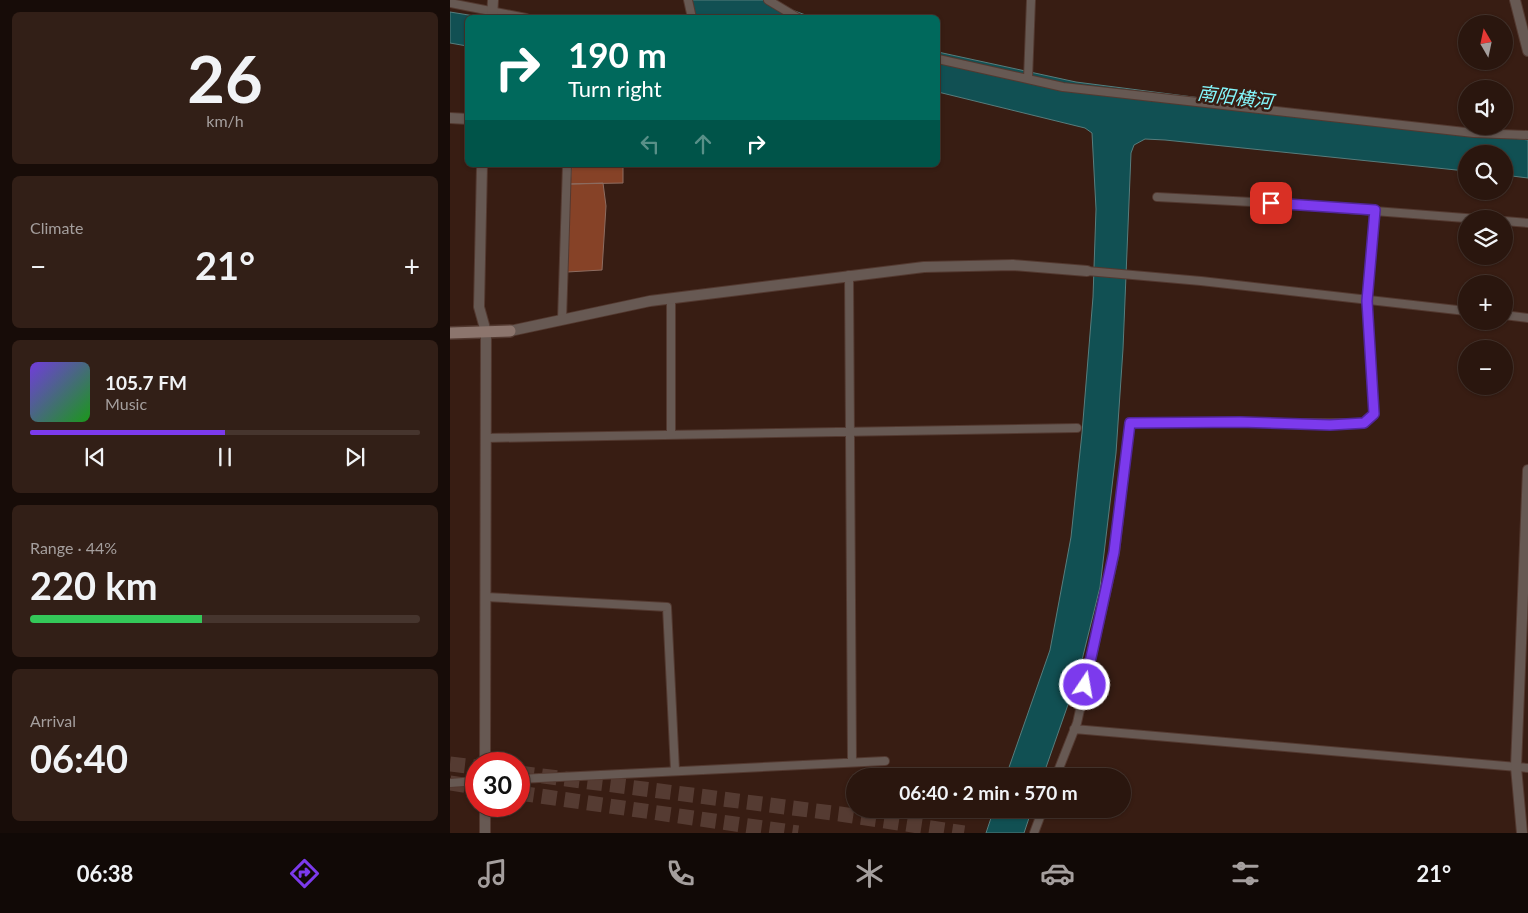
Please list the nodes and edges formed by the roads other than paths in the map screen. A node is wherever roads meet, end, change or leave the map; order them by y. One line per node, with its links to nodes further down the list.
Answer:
1 (768, 0): 7 (street)
2 (1031, 0): 10 (street)
3 (1515, 0): 8 (street)
4 (450, 3): 5 (street)
5 (492, 11): 6 (street)
6 (511, 15)
7 (793, 15)
8 (1528, 51)
9 (940, 59): 10 (street)
10 (1028, 79): 13 (street)
11 (450, 118): 12 (street)
12 (465, 119)
13 (1528, 134)
14 (482, 167): 30 (street)
15 (567, 167): 28 (street)
16 (1157, 197): 17 (street)
17 (1375, 210): 18 (street); 24 (street)
18 (1458, 217)
19 (1513, 222): 20 (street)
20 (1528, 223)
21 (1087, 271): 22 (street); 24 (street)
22 (849, 275): 23 (street); 33 (street)
23 (671, 298): 28 (street); 34 (street)
24 (1367, 301): 25 (street); 38 (street)
25 (1458, 310)
26 (1513, 316): 27 (street)
27 (1528, 318)
28 (562, 320): 29 (street)
29 (510, 331): 30 (main road)
30 (486, 332): 31 (main road); 35 (street)
31 (450, 333)
32 (1077, 428): 33 (street)
33 (850, 432): 34 (street); 41 (street)
34 (671, 435): 35 (street)
35 (486, 438): 37 (street)
36 (1528, 470): 42 (street)
37 (486, 597): 39 (street); 45 (street)
38 (1074, 729): 42 (street); 43 (street)
39 (485, 752)
40 (884, 761): 41 (street)
41 (852, 762): 45 (street)
42 (1516, 767): 44 (street); 53 (street)
43 (1059, 768)
44 (1528, 768)
45 (674, 770): 46 (street)
46 (530, 778)
47 (465, 782): 48 (street)
48 (450, 783)
49 (485, 817): 51 (street)
50 (1040, 818): 52 (street)
51 (486, 833)
52 (1034, 833)
53 (1522, 833)

